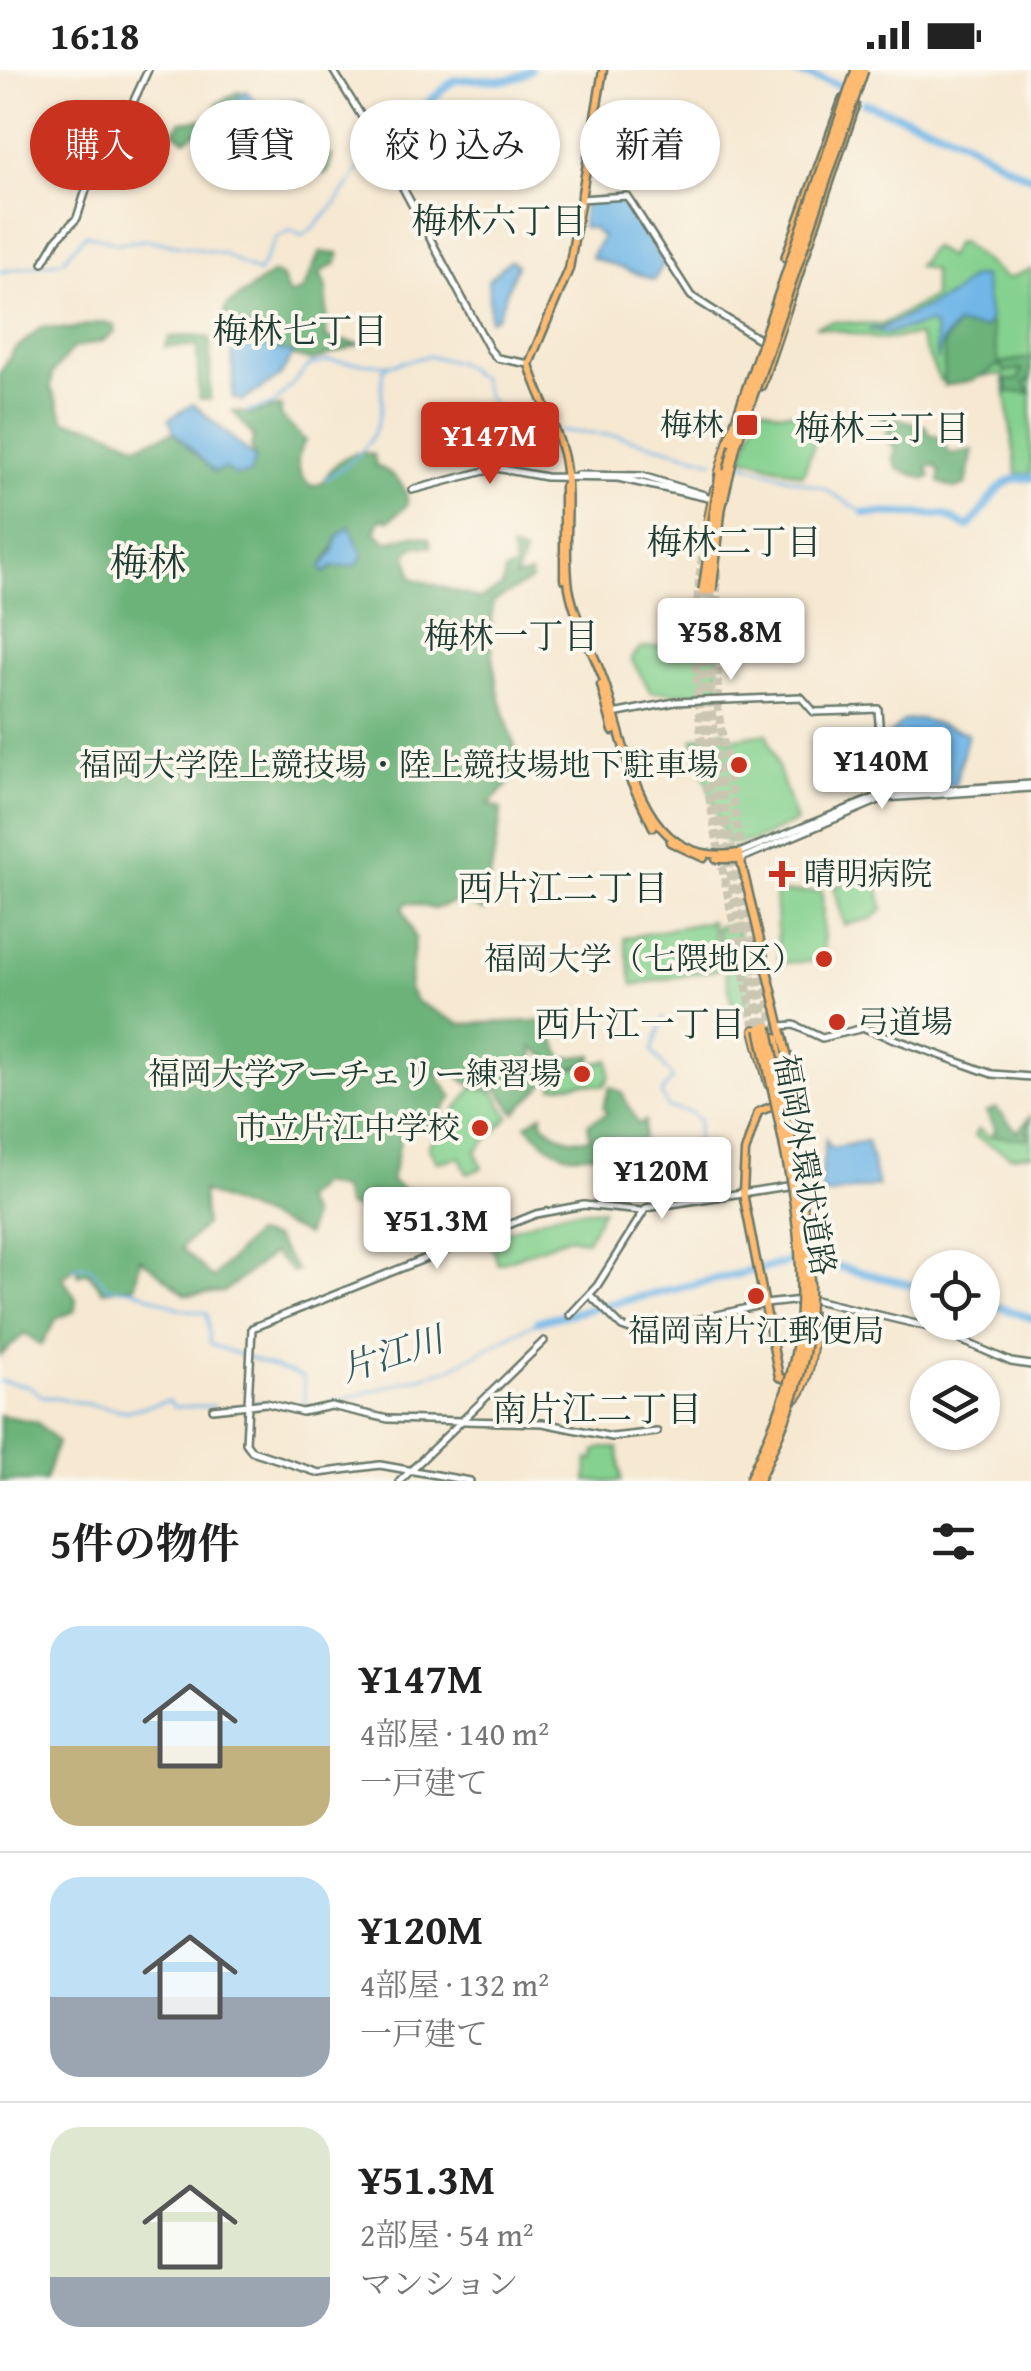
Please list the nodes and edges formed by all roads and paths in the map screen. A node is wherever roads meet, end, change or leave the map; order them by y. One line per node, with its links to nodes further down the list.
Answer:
1 (148, 70): 8 (street)
2 (333, 70): 10 (street)
3 (603, 70): 7 (main road)
4 (860, 70): 5 (highway); 11 (highway, bridge); 14 (highway, bridge)
5 (852, 94): 6 (highway); 6 (highway)
6 (838, 134): 11 (highway, bridge); 14 (highway, bridge); 15 (highway)
7 (580, 199): 9 (street); 10 (main road)
8 (43, 263)
9 (758, 338)
10 (529, 364): 12 (main road)
11 (748, 382): 14 (highway, bridge)
12 (565, 477): 13 (street); 15 (street); 18 (main road)
13 (412, 490)
14 (724, 497): 15 (street); 17 (highway)
15 (713, 499): 16 (highway)
16 (706, 534)
17 (718, 537)
18 (610, 714): 20 (street); 21 (main road)
19 (1031, 786): 20 (street)
20 (884, 796): 21 (street)
21 (739, 856): 22 (main road)
22 (780, 1026): 25 (street); 26 (main road)
23 (761, 1029): 26 (highway, 福岡外環状道路); 45 (highway, bridge)
24 (776, 1038): 26 (highway, 福岡外環状道路)
25 (1031, 1077)
26 (779, 1103): 27 (highway, 福岡外環状道路); 28 (main road)
27 (794, 1185): 28 (street); 31 (highway, 福岡外環状道路)
28 (744, 1193): 29 (street); 32 (main road)
29 (641, 1211): 30 (street); 38 (street)
30 (590, 1295): 32 (street); 34 (street)
31 (807, 1298): 32 (street); 33 (highway, 福岡外環状道路); 36 (street)
32 (766, 1304): 37 (main road)
33 (806, 1312): 37 (highway, 福岡外環状道路); 45 (highway)
34 (570, 1315)
35 (544, 1340): 40 (street)
36 (1031, 1365)
37 (791, 1378): 45 (highway, 福岡外環状道路)
38 (249, 1403): 39 (street); 40 (street); 42 (street)
39 (213, 1409)
40 (461, 1421): 41 (street); 42 (street)
41 (657, 1432)
42 (412, 1470): 43 (street); 44 (street)
43 (400, 1481)
44 (470, 1481)
45 (754, 1481)

